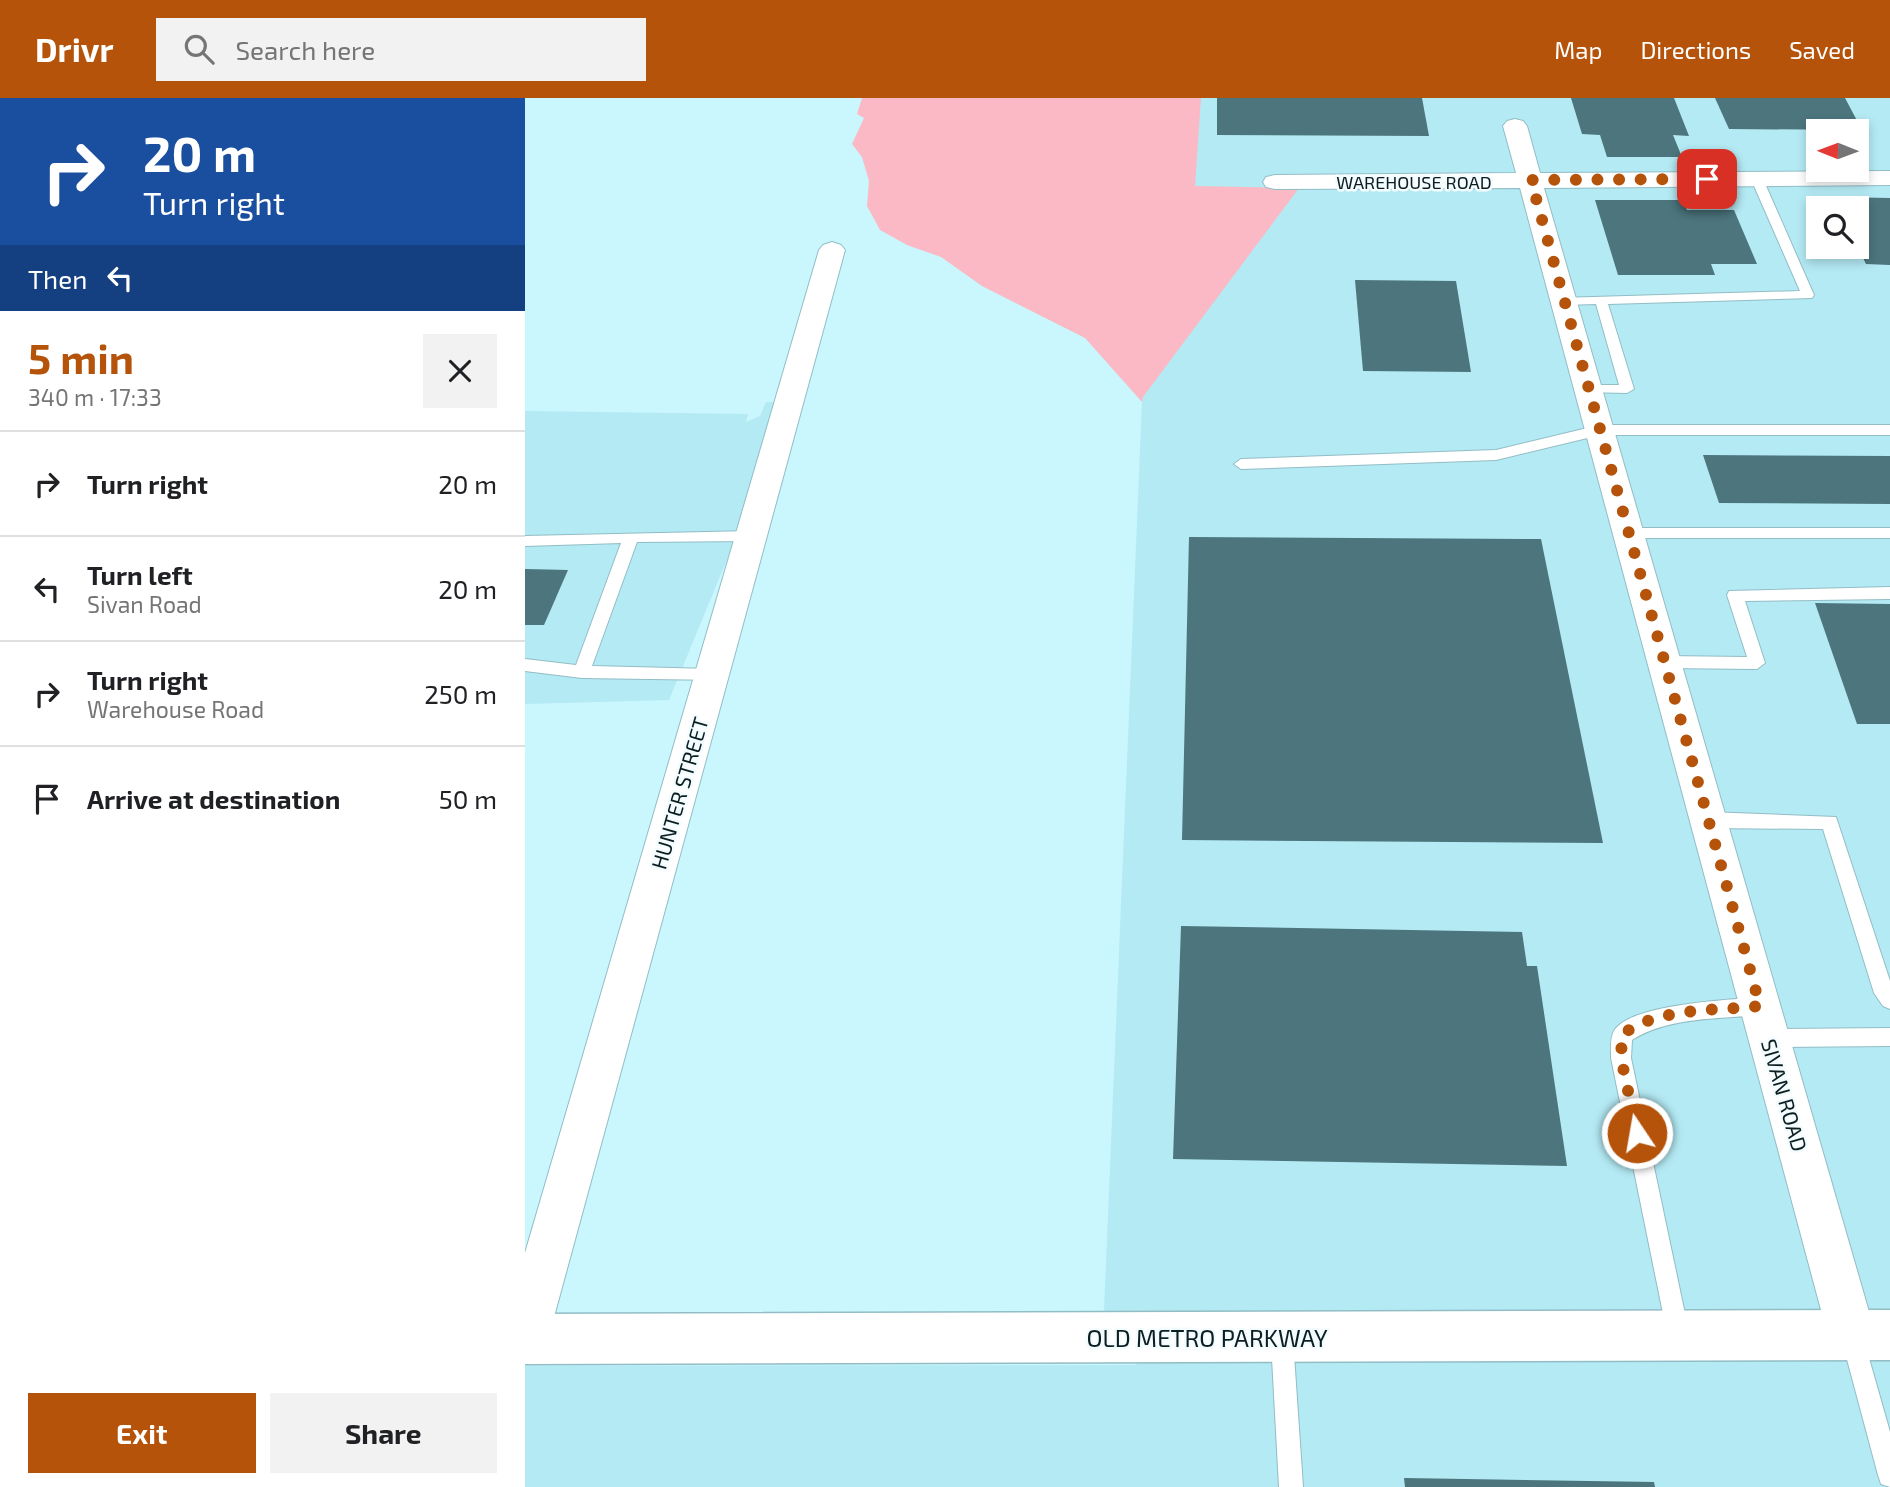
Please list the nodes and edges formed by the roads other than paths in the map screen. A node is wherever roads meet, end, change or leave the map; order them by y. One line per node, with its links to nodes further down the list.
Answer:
1 (1515, 126): 4 (street, SIVAN ROAD)
2 (1890, 178): 3 (street, WAREHOUSE ROAD)
3 (1757, 179): 4 (street, WAREHOUSE ROAD); 7 (lane)
4 (1531, 180): 5 (street, WAREHOUSE ROAD); 8 (street, SIVAN ROAD)
5 (1275, 182)
6 (832, 250): 15 (street, HUNTER STREET)
7 (1601, 300): 8 (lane); 9 (lane)
8 (1564, 301): 9 (street, SIVAN ROAD)
9 (1588, 389): 10 (street, SIVAN ROAD)
10 (1600, 430): 11 (lane); 12 (lane); 13 (street, SIVAN ROAD)
11 (1890, 430)
12 (1241, 464)
13 (1629, 533): 14 (lane); 19 (street, SIVAN ROAD)
14 (1890, 533)
15 (752, 536): 16 (lane); 22 (street, HUNTER STREET)
16 (631, 537): 17 (lane); 21 (lane)
17 (525, 541)
18 (1890, 593): 19 (lane)
19 (1664, 662): 23 (street, SIVAN ROAD)
20 (525, 665): 21 (lane)
21 (582, 672): 22 (lane)
22 (713, 675): 29 (street, HUNTER STREET)
23 (1708, 820): 24 (lane); 25 (street, SIVAN ROAD)
24 (1890, 1000)
25 (1764, 1022): 26 (lane); 27 (lane); 28 (street, SIVAN ROAD)
26 (1890, 1037)
27 (1678, 1336): 28 (street, OLD METRO PARKWAY); 30 (street, OLD METRO PARKWAY)
28 (1871, 1336): 31 (lane)
29 (525, 1337): 30 (street, OLD METRO PARKWAY)
30 (1282, 1337): 32 (lane)
31 (1890, 1475)
32 (1291, 1487)

